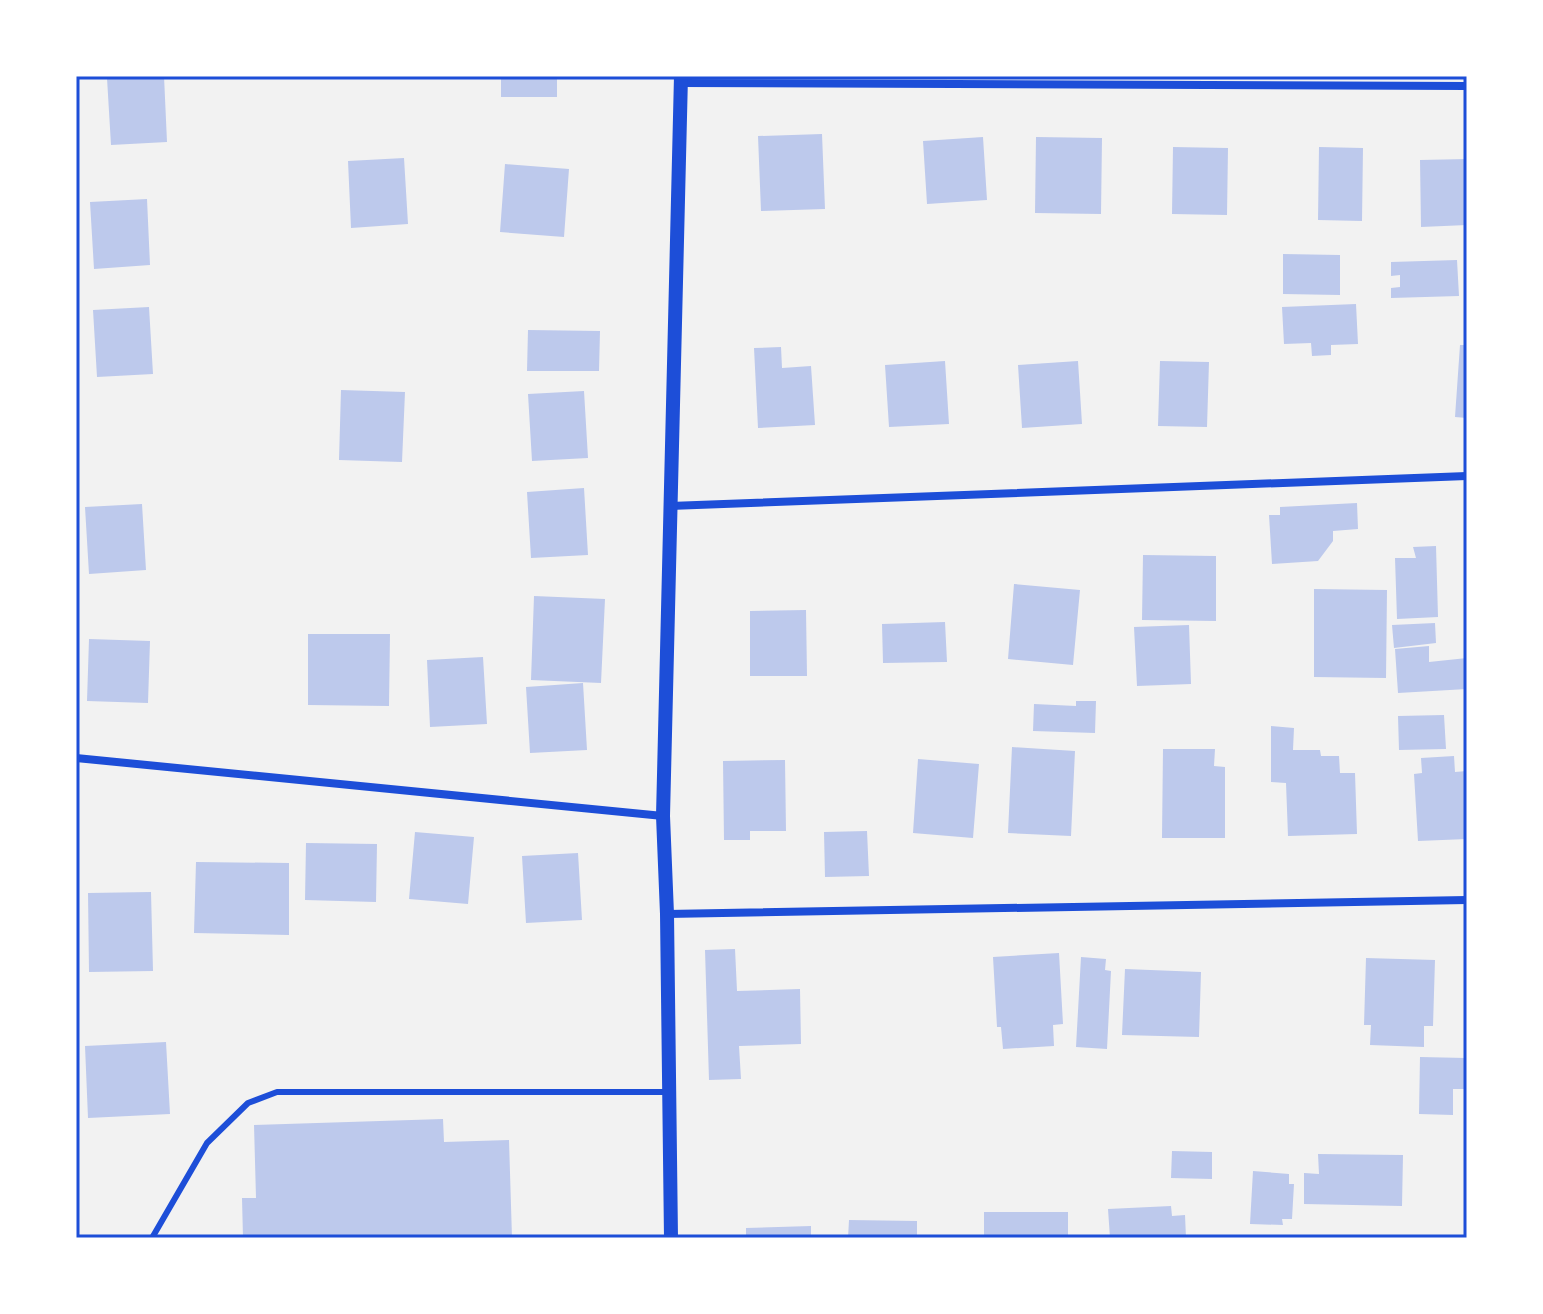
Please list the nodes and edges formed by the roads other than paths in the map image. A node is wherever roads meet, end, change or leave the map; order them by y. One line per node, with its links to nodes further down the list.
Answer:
1 (680, 79): 2 (street); 4 (street)
2 (1467, 86)
3 (1467, 476): 4 (street)
4 (670, 506): 6 (street)
5 (76, 758): 6 (street)
6 (663, 816): 8 (street)
7 (1467, 900): 8 (street)
8 (667, 914): 9 (street)
9 (670, 1092): 10 (lane); 11 (street)
10 (152, 1238)
11 (671, 1238)

